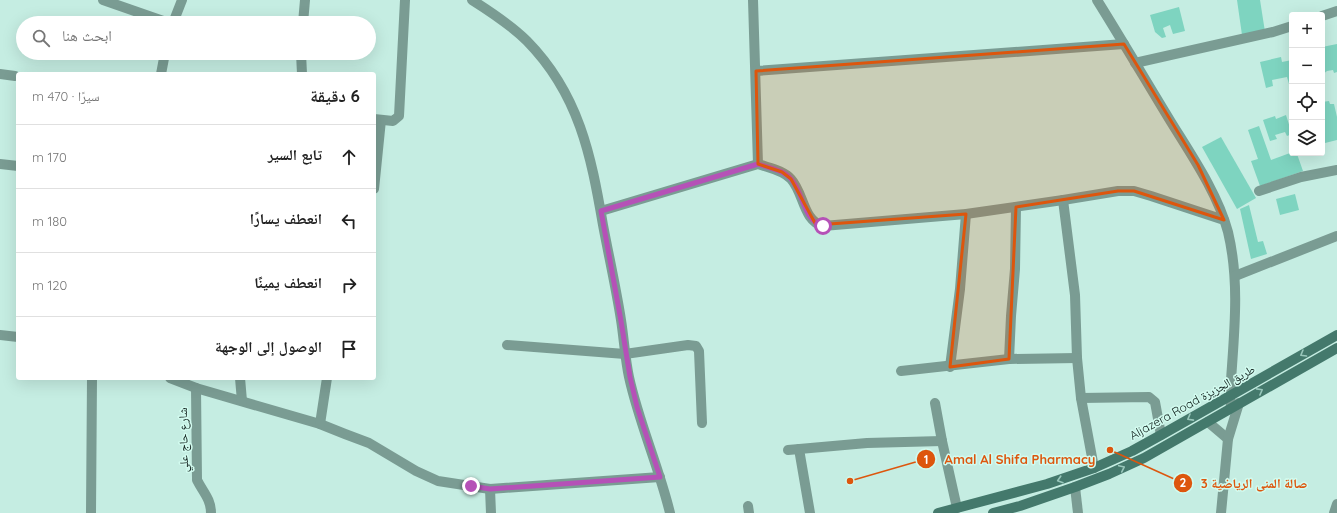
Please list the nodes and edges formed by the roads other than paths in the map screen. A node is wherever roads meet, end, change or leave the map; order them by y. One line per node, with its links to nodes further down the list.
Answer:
1 (104, 0): 10 (street)
2 (182, 0): 11 (street)
3 (306, 0): 12 (street)
4 (405, 0): 23 (street)
5 (472, 0): 32 (street)
6 (753, 0): 18 (street)
7 (1097, 0): 14 (street)
8 (1337, 11): 9 (street)
9 (1325, 15)
10 (149, 16)
11 (176, 16)
12 (304, 16)
13 (1289, 27): 17 (street)
14 (1124, 44): 17 (street); 18 (street)
15 (164, 60): 19 (street)
16 (301, 60): 20 (street)
17 (1135, 63): 34 (street)
18 (756, 71): 26 (street)
19 (161, 72)
20 (302, 72)
21 (0, 74): 22 (street)
22 (15, 76)
23 (378, 120): 24 (street)
24 (376, 154)
25 (0, 164): 27 (street)
26 (758, 164): 32 (street); 33 (street)
27 (16, 166)
28 (1337, 170): 29 (street)
29 (1259, 191)
30 (1063, 200): 31 (street); 34 (street); 43 (street)
31 (1016, 207): 33 (street); 44 (street)
32 (601, 211): 42 (street)
33 (966, 214): 45 (street)
34 (1224, 220): 36 (street)
35 (1337, 236): 36 (street)
36 (1235, 276): 52 (street)
37 (0, 335): 39 (street)
38 (1337, 335): 52 (main road, Aljazera Road طريق الجزيزة, one-way to 52)
39 (16, 337)
40 (506, 345): 42 (street)
41 (1337, 348): 56 (main road, Aljazera Road طريق الجزيزة, one-way to 41)
42 (625, 354): 57 (street); 66 (street)
43 (1077, 358): 44 (street); 53 (street)
44 (1009, 359): 45 (street)
45 (950, 367): 46 (street)
46 (901, 372)
47 (92, 380): 71 (street)
48 (175, 380): 51 (street)
49 (240, 380): 54 (street)
50 (327, 380): 59 (street)
51 (196, 388): 54 (street); 72 (street, شارع حاج علي)
52 (1230, 396): 56 (street); 60 (main road, Aljazera Road طريق الجزيزة, one-way to 60)
53 (1082, 398): 60 (street); 65 (street)
54 (242, 401): 59 (street)
55 (935, 403): 62 (street)
56 (1235, 405): 58 (main road, Aljazera Road طريق الجزيزة); 61 (street)
57 (702, 422)
58 (1208, 422): 61 (street); 67 (main road, Aljazera Road طريق الجزيزة, one-way to 58)
59 (320, 424): 68 (street)
60 (1161, 435): 65 (main road, Aljazera Road طريق الجزيزة)
61 (1228, 439): 79 (street)
62 (942, 441): 63 (street); 70 (street)
63 (799, 449): 64 (street); 75 (street)
64 (788, 450)
65 (1094, 468): 70 (main road, Aljazera Road طريق الجزيزة, one-way to 70)
66 (660, 477): 68 (street); 74 (street)
67 (1075, 487): 77 (main road, Aljazera Road طريق الجزيزة); 78 (street)
68 (490, 489): 73 (street)
69 (1337, 504): 80 (street)
70 (957, 508): 76 (main road, Aljazera Road طريق الجزيزة)
71 (91, 513)
72 (211, 513)
73 (491, 513)
74 (670, 513)
75 (810, 513)
76 (938, 513)
77 (993, 513)
78 (1078, 513)
79 (1221, 513)
80 (1334, 513)

